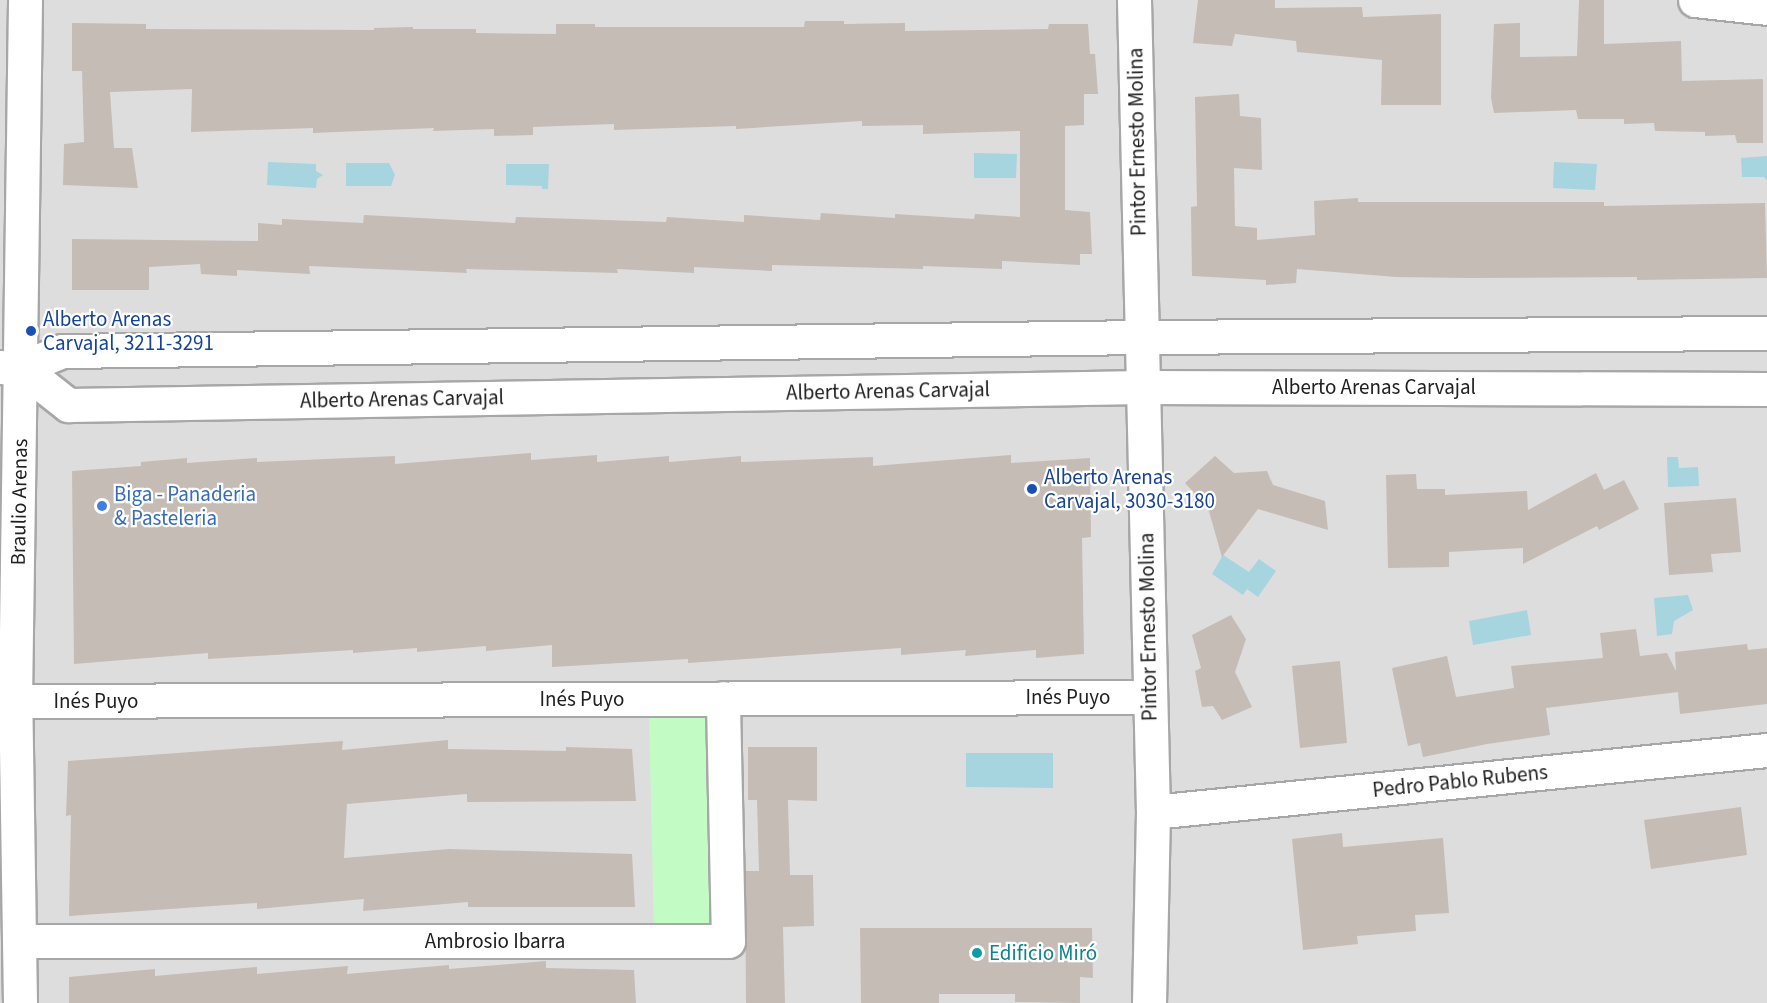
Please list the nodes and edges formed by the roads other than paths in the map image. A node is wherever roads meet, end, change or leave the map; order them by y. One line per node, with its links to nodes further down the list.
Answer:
1 (25, 0): 5 (street, Braulio Arenas)
2 (1134, 0): 7 (street, Pintor Ernesto Molina)
3 (1695, 0): 4 (street)
4 (1767, 8)
5 (13, 34): 8 (street, Braulio Arenas)
6 (1767, 333): 7 (street)
7 (1142, 337): 8 (street); 9 (street, Pintor Ernesto Molina)
8 (11, 368): 9 (street, Alberto Arenas Carvajal); 13 (street, Braulio Arenas)
9 (1143, 387): 10 (street, Alberto Arenas Carvajal); 11 (street, Pintor Ernesto Molina)
10 (1767, 389)
11 (1149, 696): 12 (street, Inés Puyo); 15 (street, Pintor Ernesto Molina)
12 (723, 698): 13 (street, Inés Puyo); 16 (street, Ambrosio Ibarra)
13 (15, 701): 16 (street, Braulio Arenas)
14 (1767, 750): 15 (street, Pedro Pablo Rubens)
15 (1153, 812): 18 (street, Pintor Ernesto Molina)
16 (20, 941): 17 (street, Braulio Arenas)
17 (20, 1003)
18 (1149, 1003)

